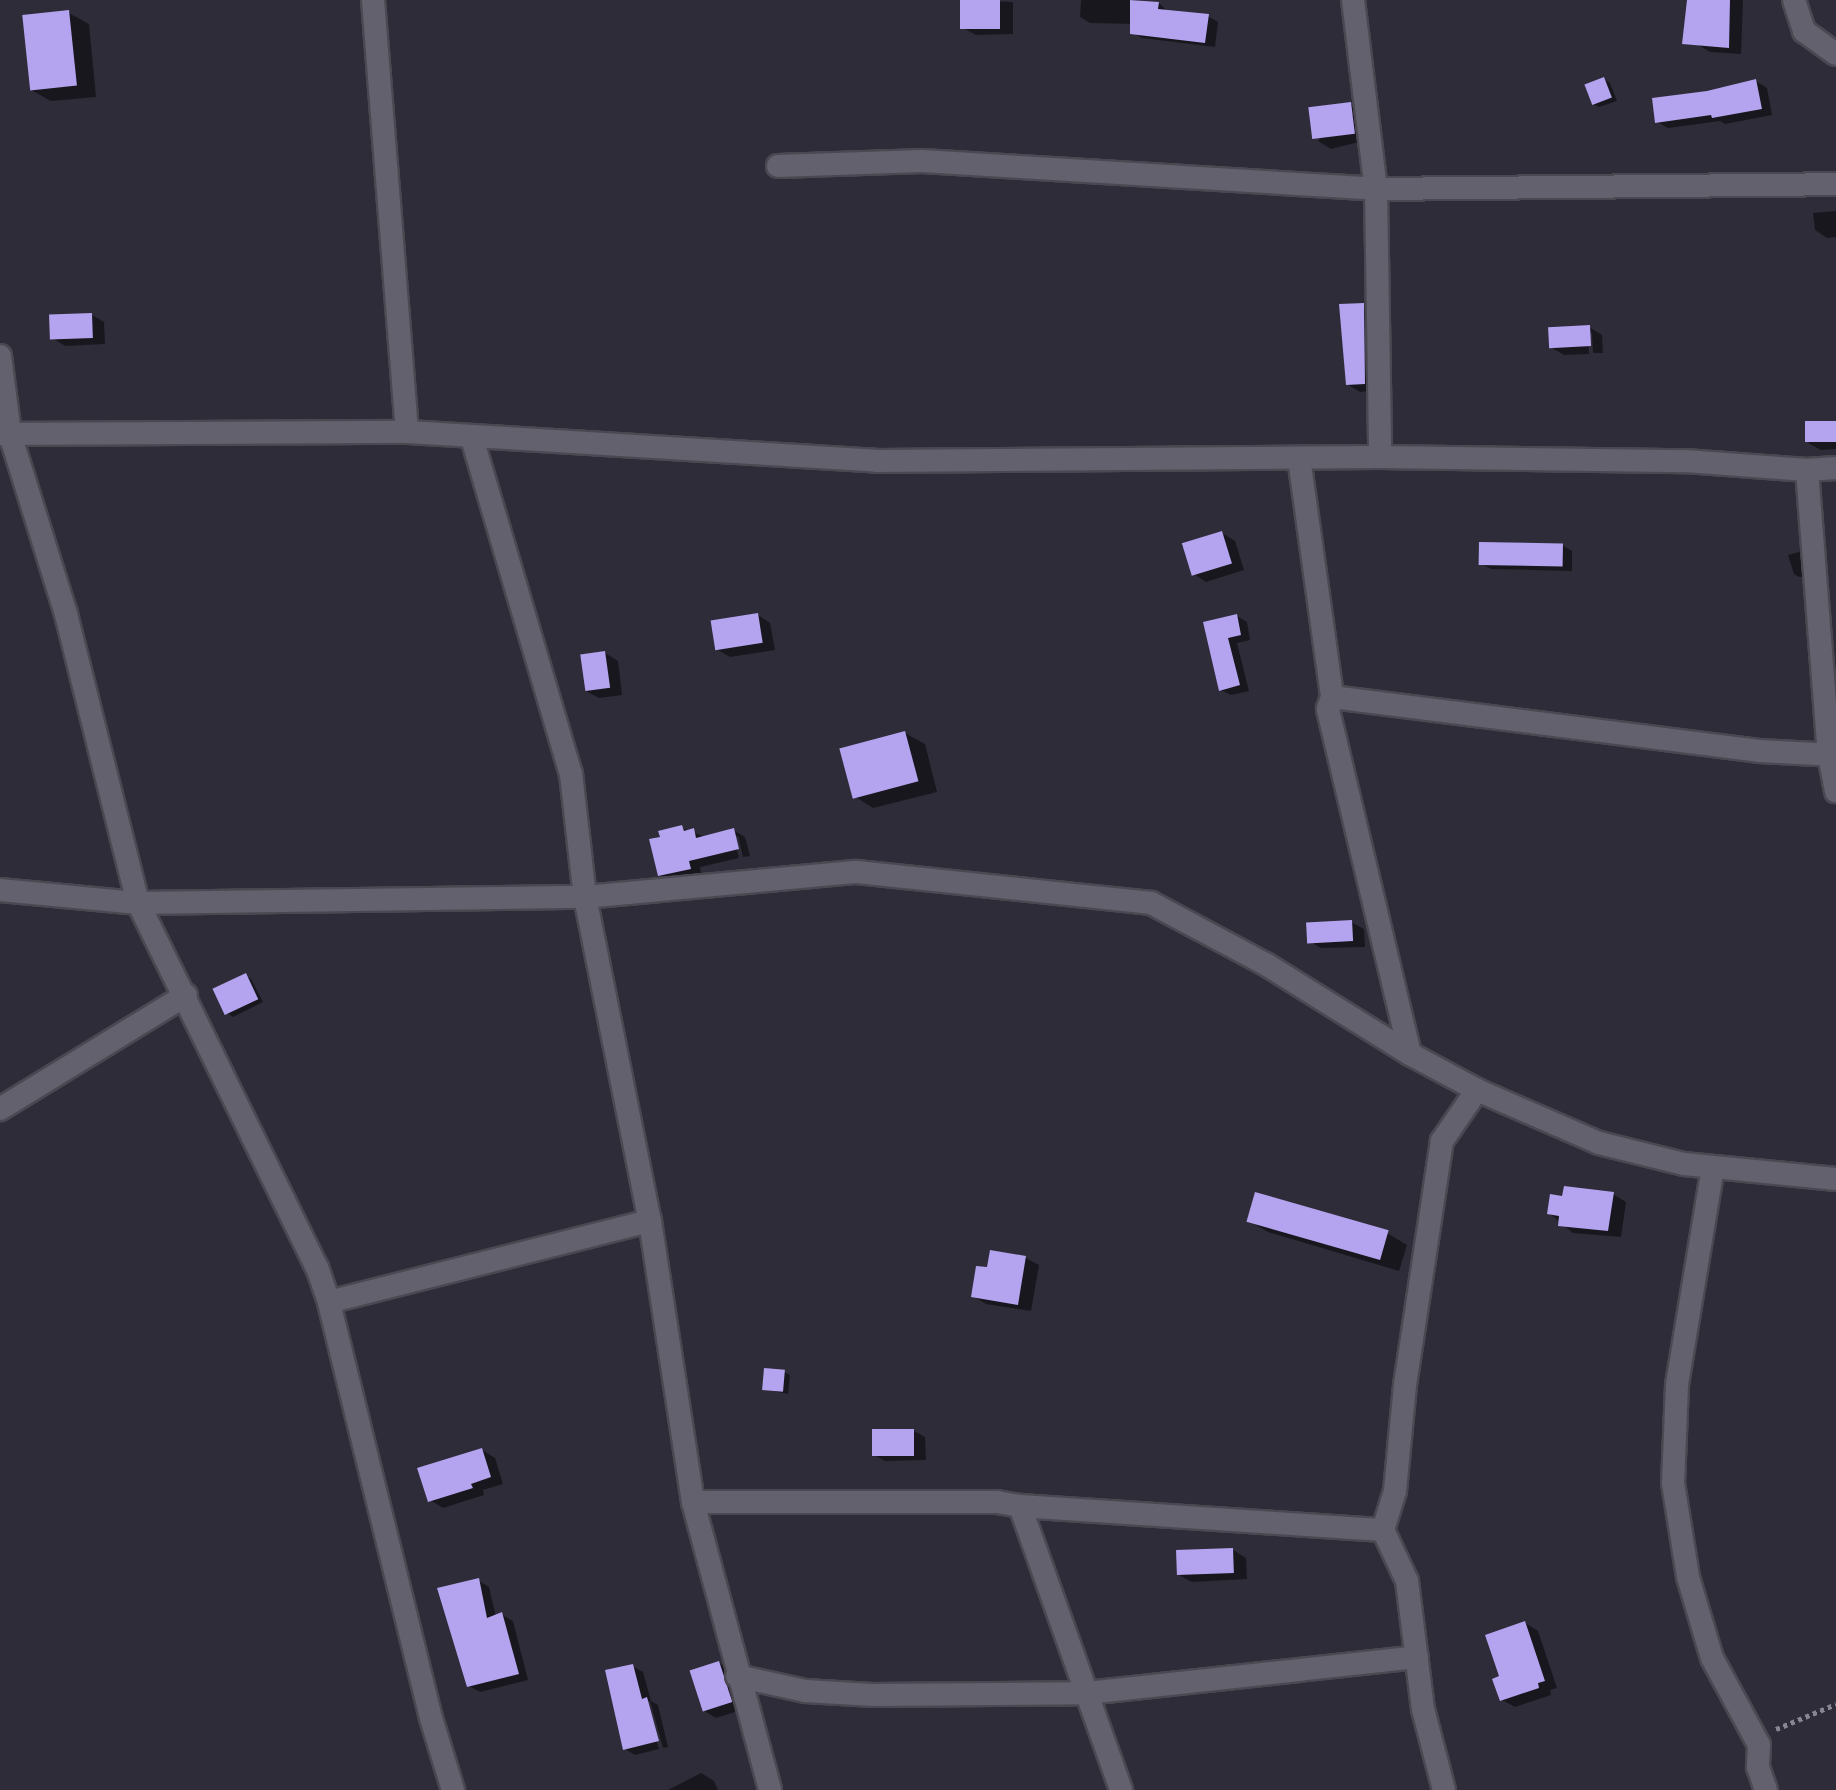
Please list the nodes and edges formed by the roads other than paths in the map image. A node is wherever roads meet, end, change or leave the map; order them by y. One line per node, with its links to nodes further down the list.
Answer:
1 (373, 0): 9 (street)
2 (1353, 0): 7 (street)
3 (1794, 0): 4 (street)
4 (1836, 54)
5 (778, 166): 7 (street)
6 (1836, 184): 7 (street)
7 (1376, 189): 12 (street)
8 (0, 356): 10 (street)
9 (407, 432): 10 (street); 11 (street)
10 (5, 434): 21 (street)
11 (472, 438): 13 (street); 20 (street)
12 (1380, 457): 13 (street); 15 (street)
13 (1299, 458): 16 (street)
14 (1836, 468): 15 (street)
15 (1807, 470): 17 (street)
16 (1332, 697): 17 (street); 23 (street)
17 (1832, 755): 18 (street)
18 (1836, 791)
19 (0, 890): 21 (street)
20 (585, 897): 21 (street); 23 (street); 28 (street)
21 (138, 903): 22 (street)
22 (186, 995): 25 (street); 29 (street)
23 (1410, 1054): 24 (street)
24 (1477, 1090): 26 (street); 32 (street)
25 (0, 1109)
26 (1713, 1167): 27 (street); 40 (street)
27 (1836, 1179)
28 (650, 1221): 29 (street); 30 (street)
29 (329, 1302): 36 (street)
30 (693, 1502): 31 (street); 34 (street)
31 (1020, 1506): 32 (street); 35 (street)
32 (1383, 1530): 33 (street)
33 (1417, 1657): 35 (street); 39 (street)
34 (737, 1676): 35 (street); 37 (street)
35 (1087, 1693): 38 (street)
36 (453, 1790)
37 (770, 1790)
38 (1121, 1790)
39 (1444, 1790)
40 (1766, 1790)

